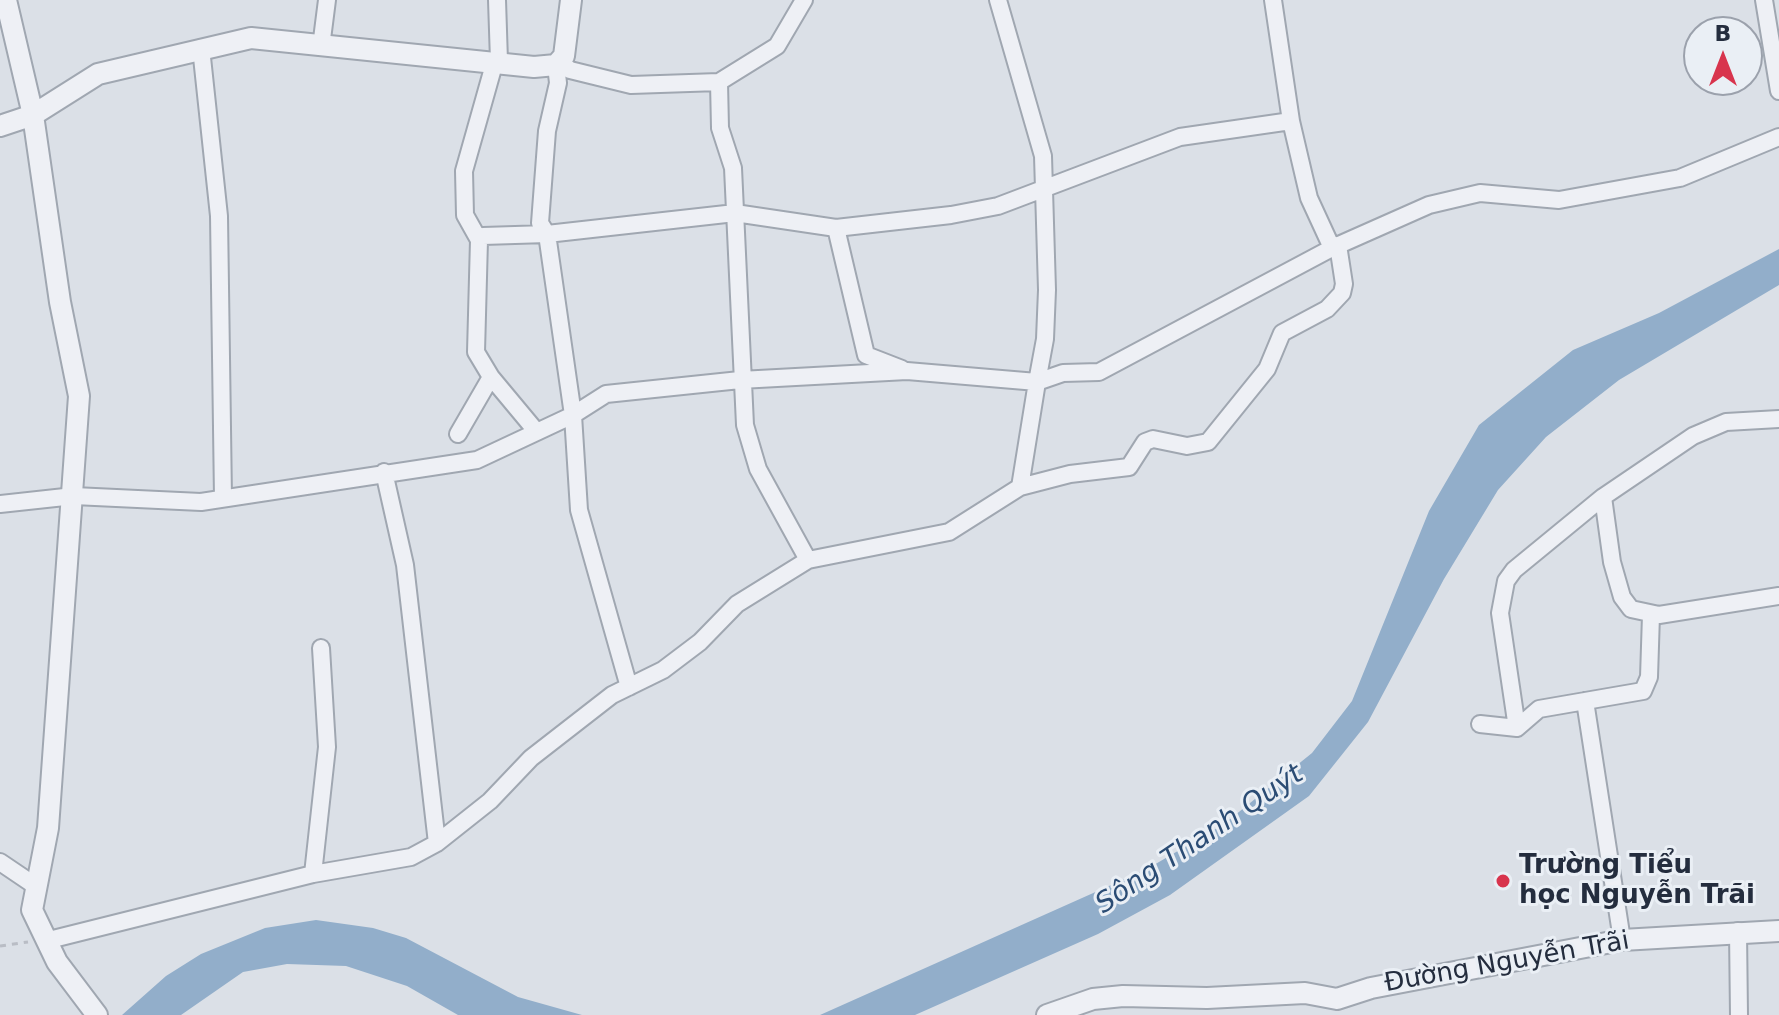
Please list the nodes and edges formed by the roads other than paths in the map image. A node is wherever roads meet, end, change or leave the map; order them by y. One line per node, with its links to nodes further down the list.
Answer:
1 (6, 0): 15 (street)
2 (327, 0): 9 (street)
3 (497, 0): 11 (street)
4 (571, 0): 12 (street)
5 (804, 0): 13 (street)
6 (998, 0): 19 (street)
7 (1273, 0): 16 (street)
8 (1764, 0): 14 (street)
9 (321, 47): 10 (street); 11 (street)
10 (201, 48): 15 (street); 37 (street)
11 (497, 61): 12 (street); 23 (street)
12 (558, 64): 13 (street); 22 (street)
13 (719, 82): 20 (street)
14 (1779, 91)
15 (33, 115): 17 (street); 35 (street)
16 (1291, 121): 19 (street); 24 (street)
17 (0, 126)
18 (1779, 137): 24 (street)
19 (1044, 186): 21 (street); 28 (street)
20 (735, 213): 21 (street); 22 (street); 27 (street)
21 (836, 228): 25 (street)
22 (547, 234): 23 (street); 29 (street)
23 (479, 240): 26 (street)
24 (1335, 246): 28 (street); 34 (street)
25 (907, 371): 27 (street); 28 (street)
26 (491, 377): 31 (street); 32 (street)
27 (740, 380): 29 (street); 39 (street)
28 (1037, 382): 34 (street)
29 (573, 415): 31 (street); 43 (street)
30 (1779, 419): 36 (street)
31 (536, 431): 33 (street)
32 (458, 434)
33 (384, 472): 37 (street); 47 (street)
34 (1020, 487): 39 (street)
35 (74, 496): 37 (street); 38 (street); 50 (street)
36 (1603, 497): 41 (street); 46 (street)
37 (223, 498)
38 (0, 504)
39 (808, 560): 43 (street)
40 (1779, 596): 41 (street)
41 (1651, 615): 44 (street)
42 (321, 648): 49 (street)
43 (629, 687): 47 (street)
44 (1585, 701): 46 (street); 54 (street)
45 (1480, 724): 46 (street)
46 (1517, 728)
47 (437, 843): 49 (street)
48 (0, 862): 50 (street)
49 (313, 874): 53 (street)
50 (37, 887): 53 (street)
51 (1738, 931): 52 (street, Đường Nguyễn Trãi); 54 (street, Đường Nguyễn Trãi); 58 (street)
52 (1779, 931)
53 (49, 940): 56 (street)
54 (1622, 940): 55 (street, Đường Nguyễn Trãi)
55 (1337, 1007): 57 (street, Đường Nguyễn Trãi)
56 (96, 1013)
57 (1047, 1015)
58 (1739, 1015)

